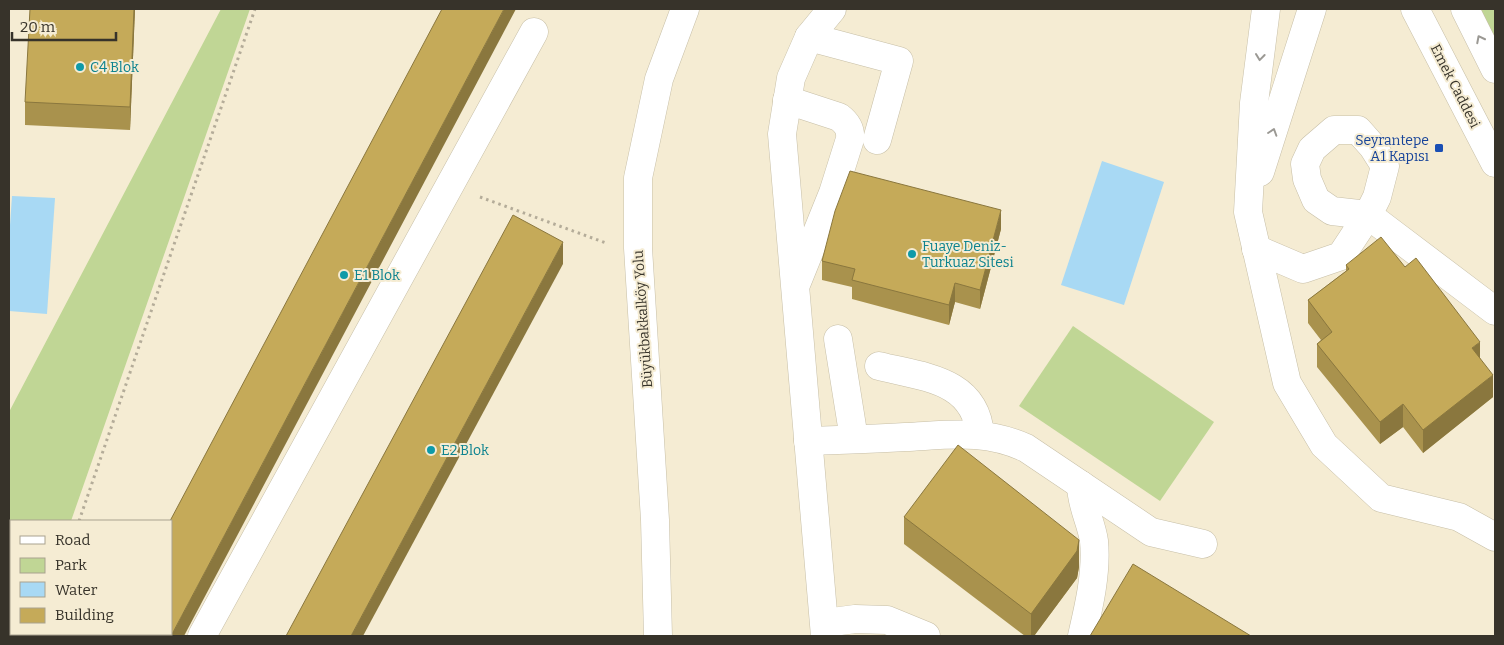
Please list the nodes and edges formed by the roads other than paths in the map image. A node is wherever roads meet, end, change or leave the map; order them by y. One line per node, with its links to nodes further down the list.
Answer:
1 (685, 9): 28 (street, Büyükbakkalköy Yolu)
2 (832, 9): 9 (street)
3 (1266, 9): 14 (street, one-way to 14)
4 (1315, 9): 14 (street, one-way to 4)
5 (1394, 9): 7 (street)
6 (1464, 9): 10 (street, one-way to 6)
7 (1417, 13): 13 (street, Emek Caddesi)
8 (534, 32): 27 (street)
9 (809, 37): 11 (street); 12 (street)
10 (1495, 69)
11 (787, 100): 16 (street); 16 (street)
12 (877, 140)
13 (1495, 163)
14 (1248, 212): 15 (street)
15 (1256, 249): 17 (street); 24 (street)
16 (794, 288): 22 (street)
17 (1495, 310)
18 (838, 339): 21 (street)
19 (879, 366): 20 (street)
20 (980, 435): 21 (street); 23 (street)
21 (854, 439): 22 (street)
22 (808, 441): 26 (street)
23 (1081, 485): 25 (street); 30 (street)
24 (1495, 537)
25 (1203, 544)
26 (825, 629): 29 (street)
27 (202, 636)
28 (658, 636)
29 (926, 636)
30 (1082, 636)

